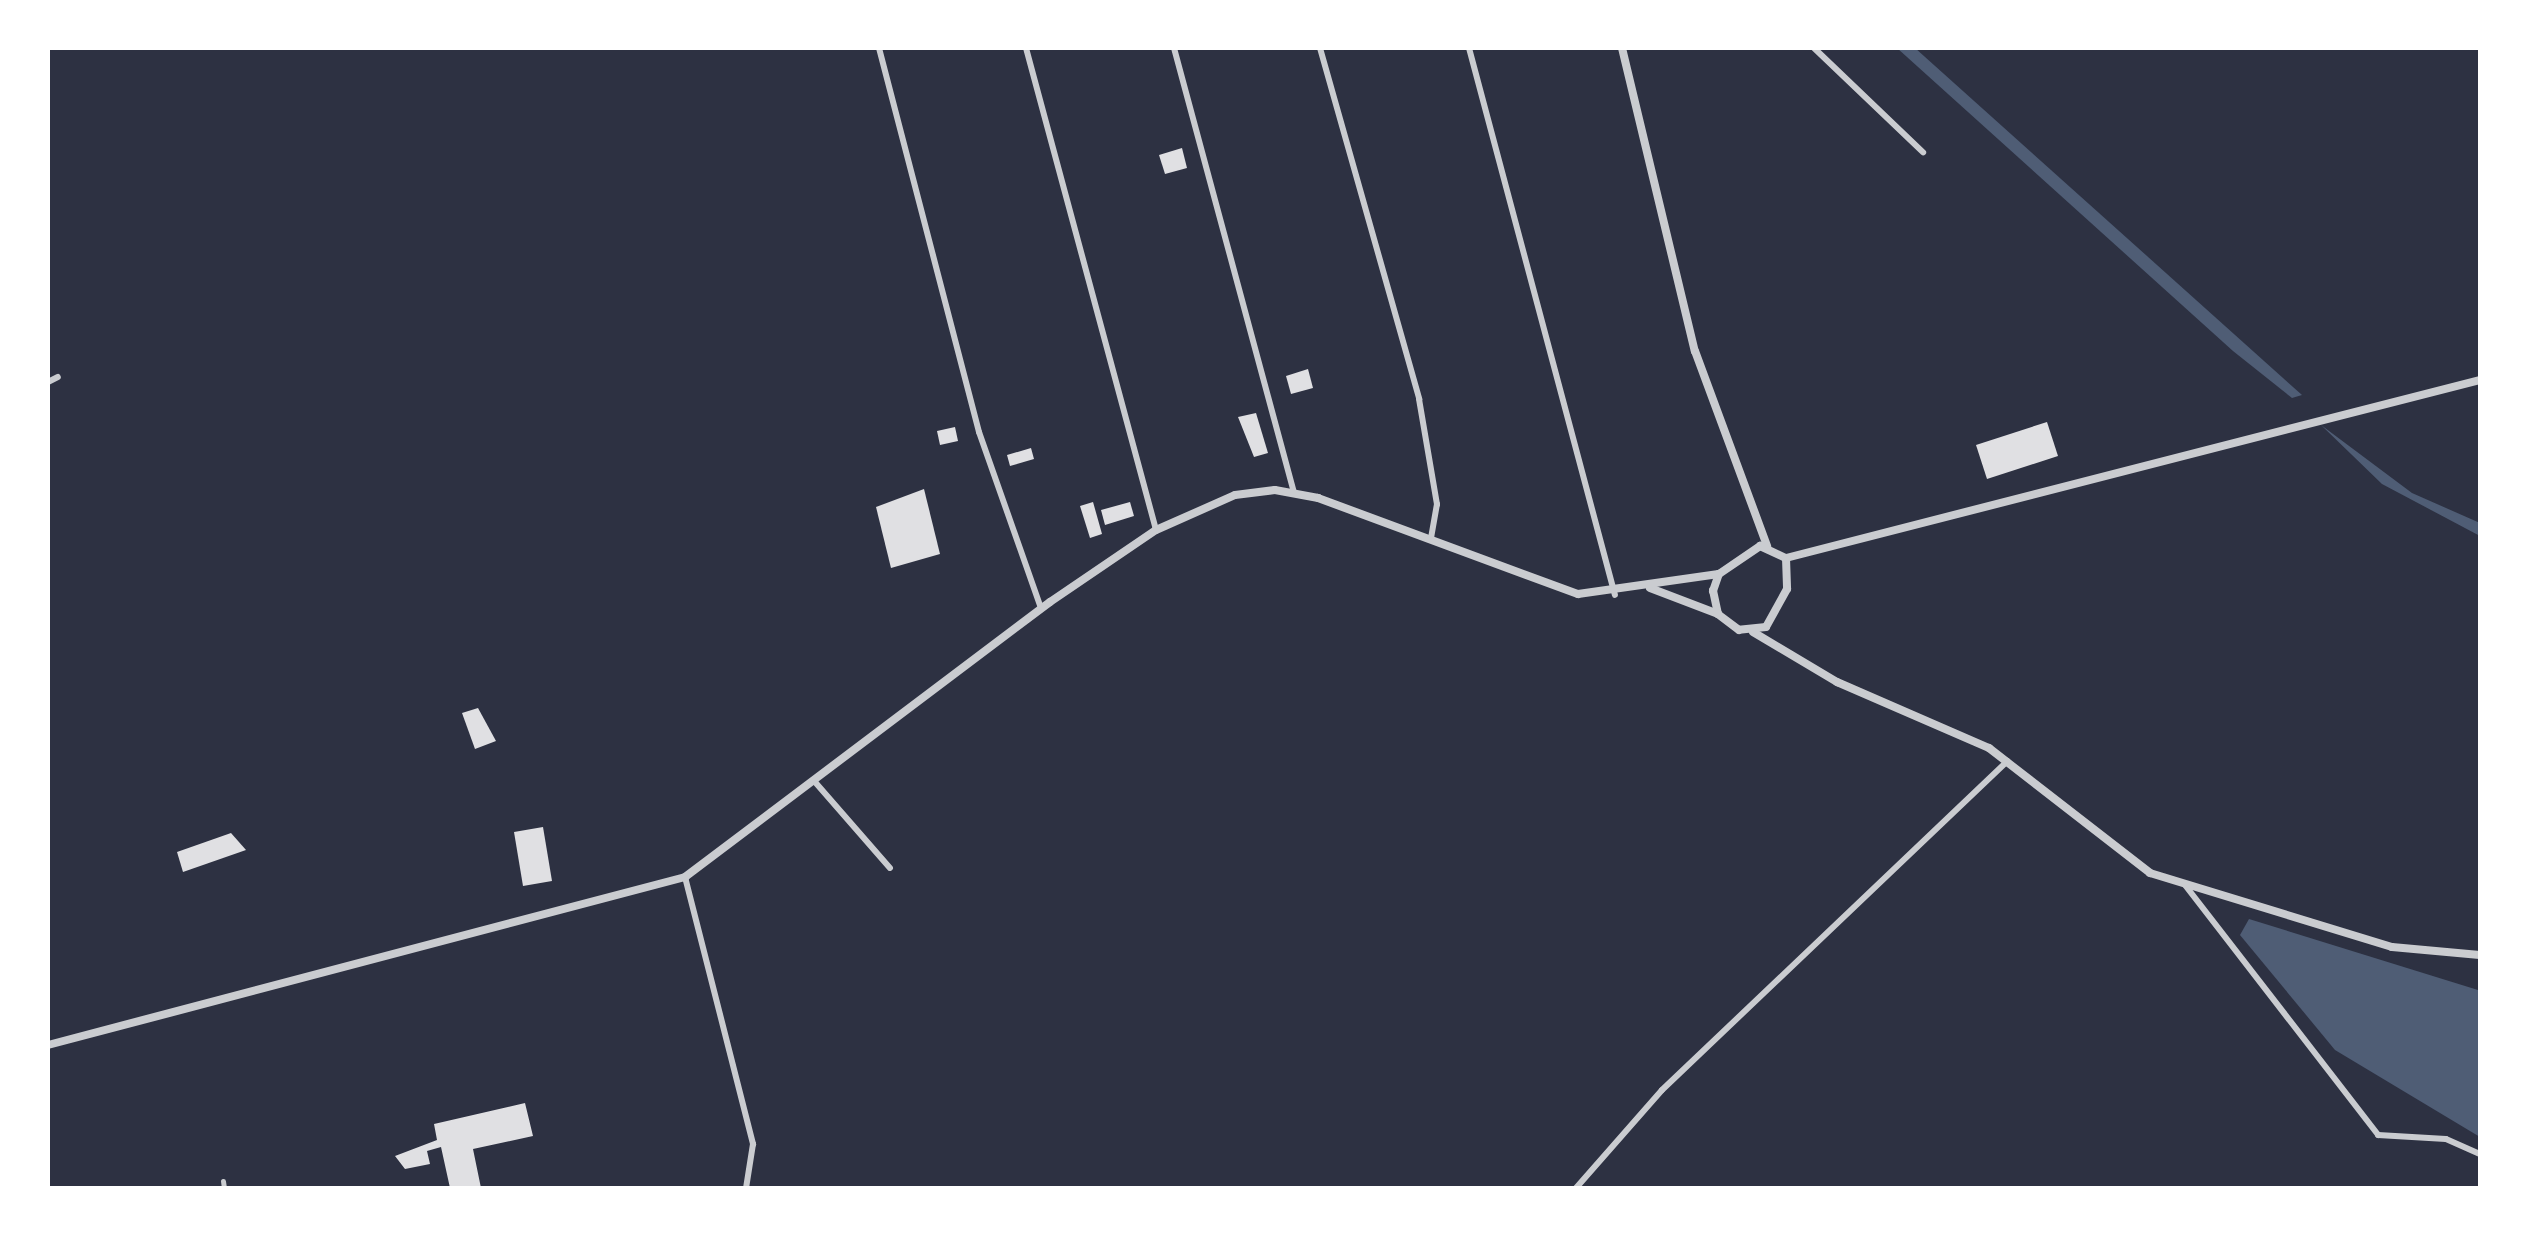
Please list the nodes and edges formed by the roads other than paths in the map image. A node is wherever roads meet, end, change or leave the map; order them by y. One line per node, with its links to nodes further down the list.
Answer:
1 (879, 48): 22 (street)
2 (1026, 48): 14 (street)
3 (1174, 48): 12 (street)
4 (1320, 48): 15 (street)
5 (1469, 48): 21 (street)
6 (1622, 48): 13 (street)
7 (1814, 48): 8 (street)
8 (1924, 152)
9 (58, 377): 11 (street)
10 (2480, 380): 18 (street)
11 (48, 382)
12 (1294, 492): 14 (street); 15 (street)
13 (1756, 528): 16 (street); 17 (street)
14 (1156, 530): 22 (street)
15 (1431, 538): 21 (street)
16 (1767, 546): 17 (street); 18 (street)
17 (1748, 549): 19 (street)
18 (1786, 558): 24 (street)
19 (1719, 574): 20 (street); 23 (street)
20 (1650, 588): 21 (street); 23 (street)
21 (1615, 595)
22 (1041, 608): 28 (street)
23 (1718, 614): 25 (street)
24 (1774, 620): 25 (street); 26 (street)
25 (1753, 632): 26 (street)
26 (1776, 646): 27 (street)
27 (2009, 761): 31 (street); 36 (street)
28 (815, 782): 29 (street); 30 (street)
29 (890, 868)
30 (684, 877): 33 (street); 35 (street)
31 (2184, 884): 32 (street); 34 (street)
32 (2480, 955)
33 (48, 1045)
34 (2480, 1154)
35 (746, 1188)
36 (1576, 1188)

